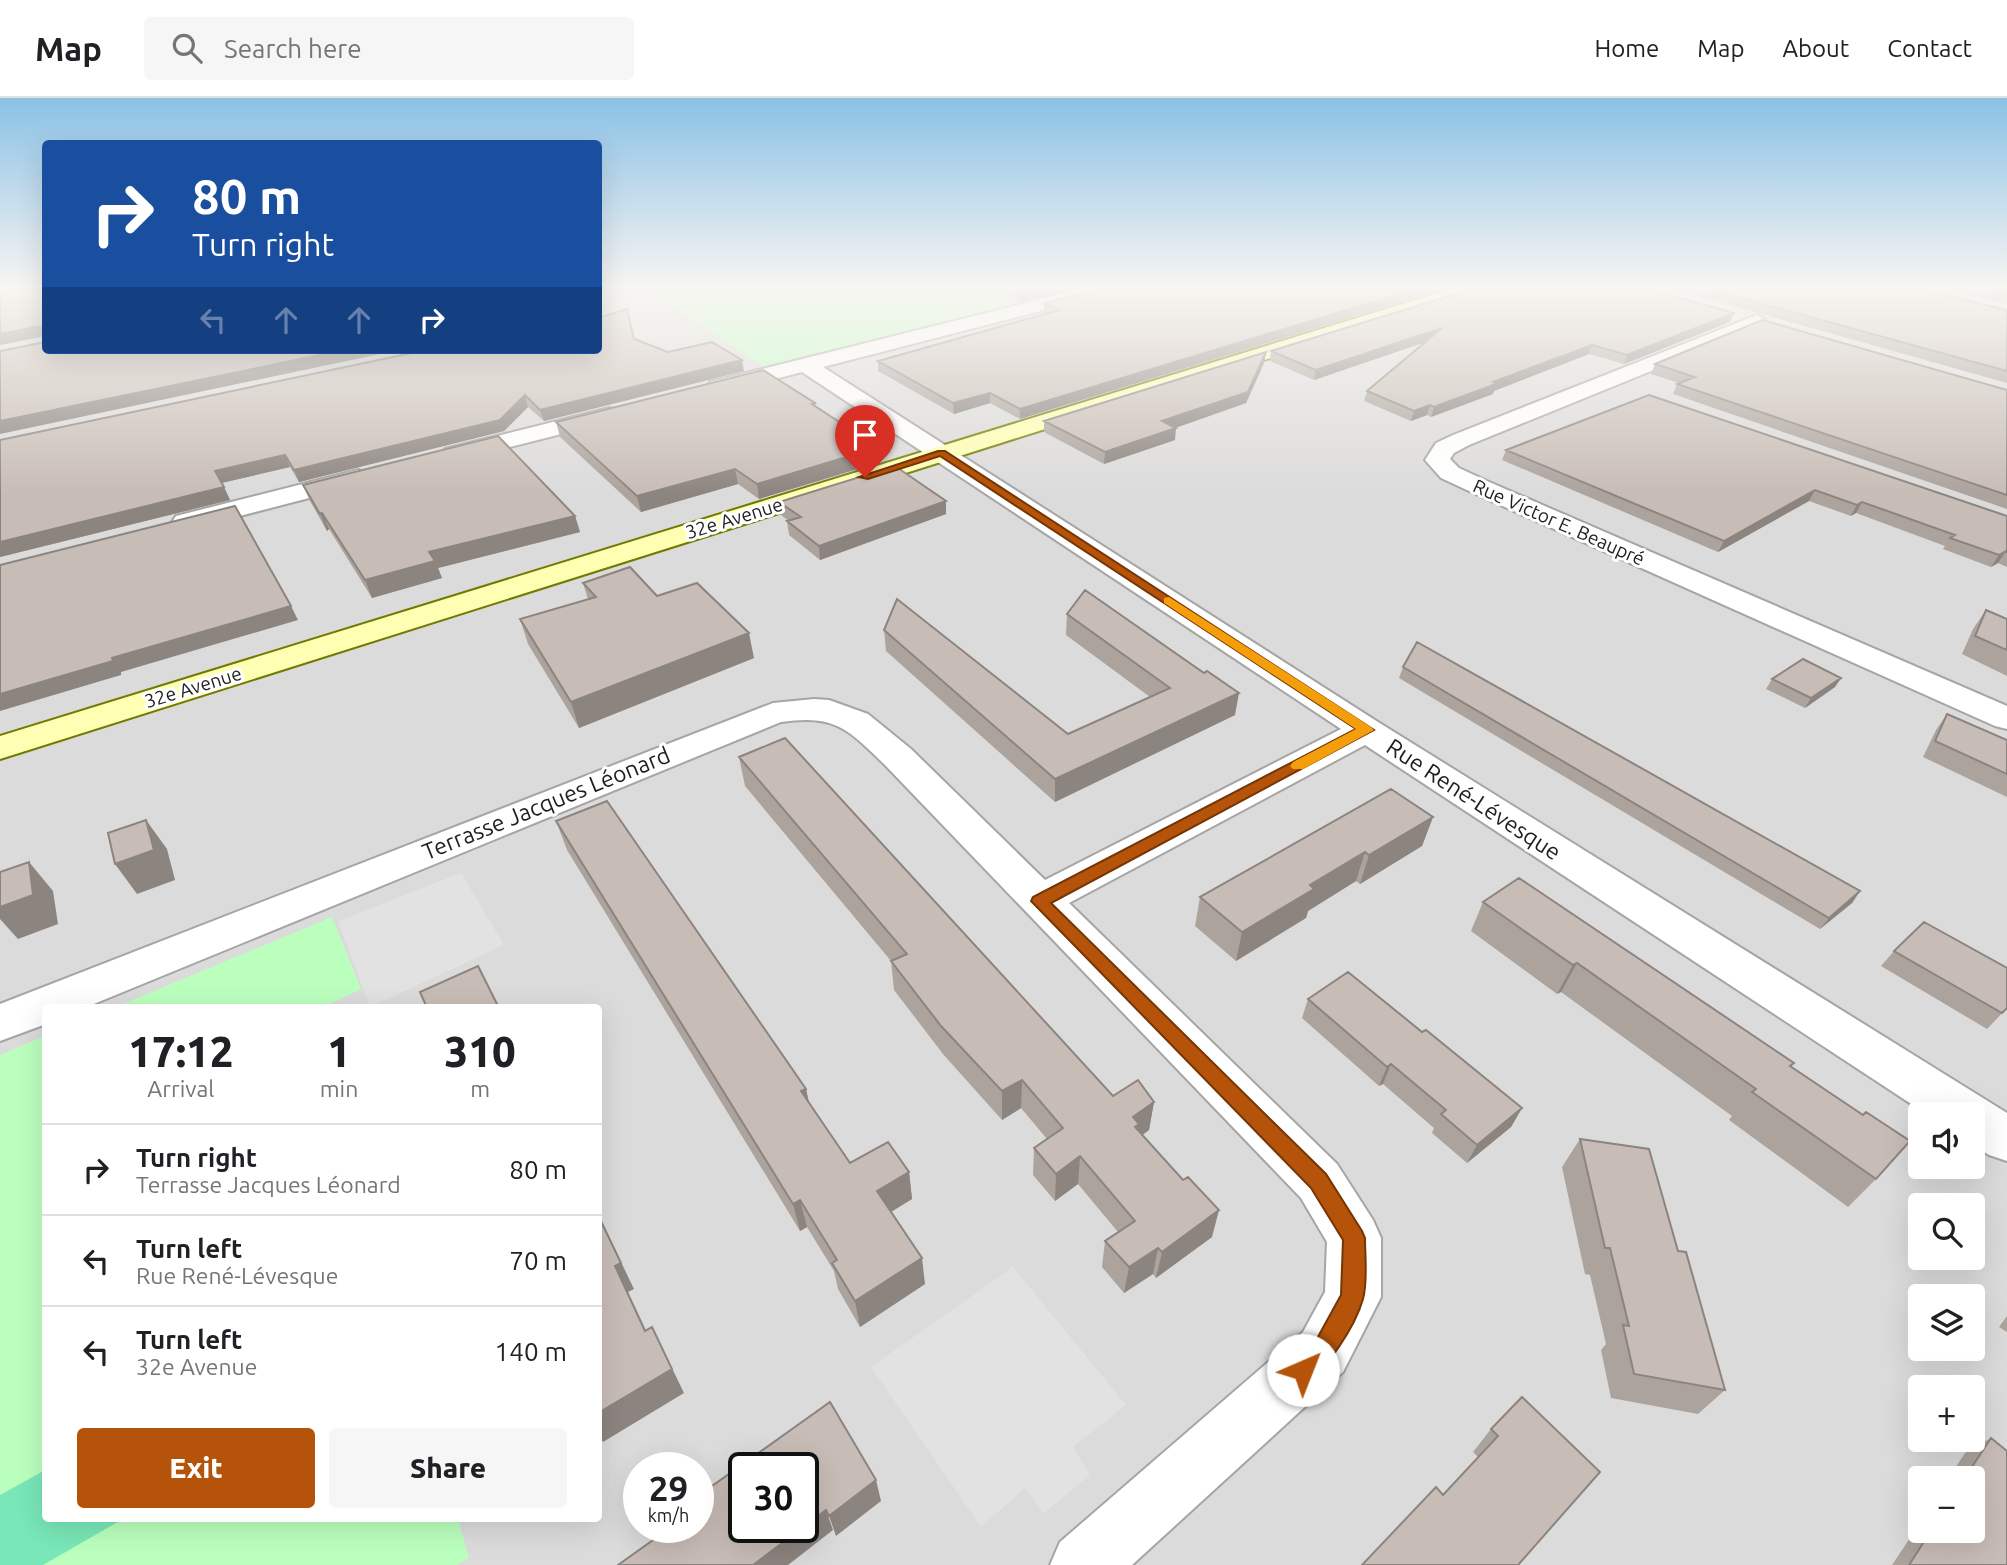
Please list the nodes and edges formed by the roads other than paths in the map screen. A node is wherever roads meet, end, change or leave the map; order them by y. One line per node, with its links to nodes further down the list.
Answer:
1 (835, 357): 4 (street)
2 (1249, 357): 9 (street, 32e Avenue)
3 (1658, 357): 5 (street, Rue Victor E. Beaupré)
4 (806, 365): 6 (street); 9 (street, Rue René-Lévesque)
5 (1606, 382): 7 (street); 13 (street, Rue Victor E. Beaupré)
6 (695, 393)
7 (1645, 395)
8 (628, 410): 10 (street)
9 (941, 453): 14 (street, Rue René-Lévesque); 15 (street, 32e Avenue)
10 (428, 461)
11 (387, 471): 12 (street)
12 (160, 529)
13 (2007, 719)
14 (1366, 730): 16 (street); 20 (street, Rue René-Lévesque)
15 (0, 748)
16 (1040, 901): 17 (street, Terrasse Jacques Léonard); 23 (street, Terrasse Jacques Léonard)
17 (47, 1004)
18 (42, 1006): 19 (street, Terrasse Jacques Léonard)
19 (0, 1023)
20 (1949, 1102)
21 (1985, 1125): 22 (street, Rue René-Lévesque)
22 (2007, 1139)
23 (1083, 1565)

